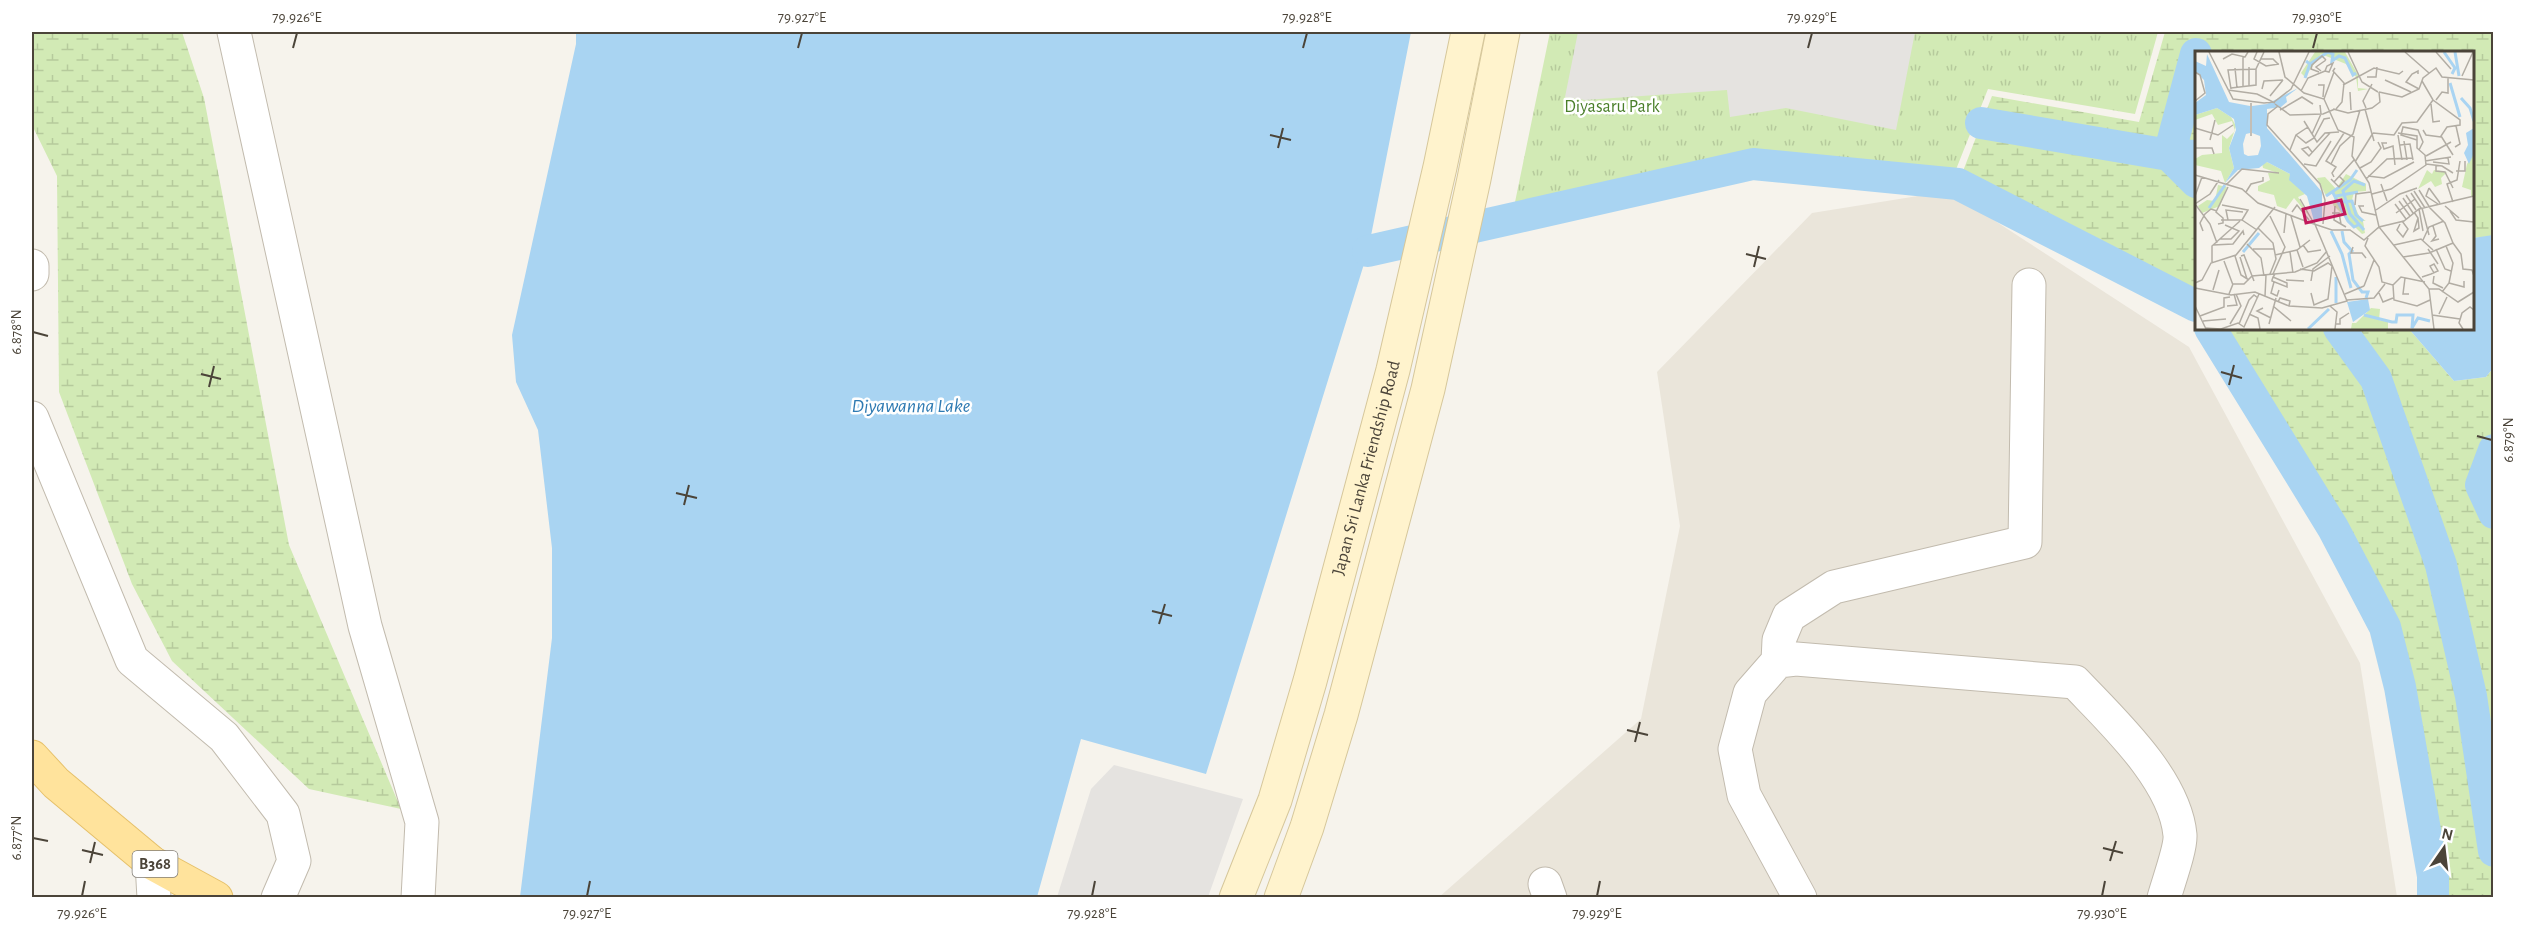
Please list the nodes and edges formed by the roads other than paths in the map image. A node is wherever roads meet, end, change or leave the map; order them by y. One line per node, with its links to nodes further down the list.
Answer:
1 (234, 32): 14 (street)
2 (1468, 32): 15 (main road, Japan Sri Lanka Friendship Road)
3 (1503, 32): 16 (main road, Japan Sri Lanka Friendship Road)
4 (32, 267): 5 (street)
5 (32, 274)
6 (2029, 285): 8 (street)
7 (32, 418): 13 (street)
8 (1778, 661): 17 (street); 18 (street)
9 (32, 757): 10 (main road, B368)
10 (152, 863): 11 (street); 12 (main road, B368)
11 (154, 897)
12 (216, 897)
13 (278, 897)
14 (418, 897)
15 (1236, 897)
16 (1281, 897)
17 (1800, 897)
18 (2164, 897)

